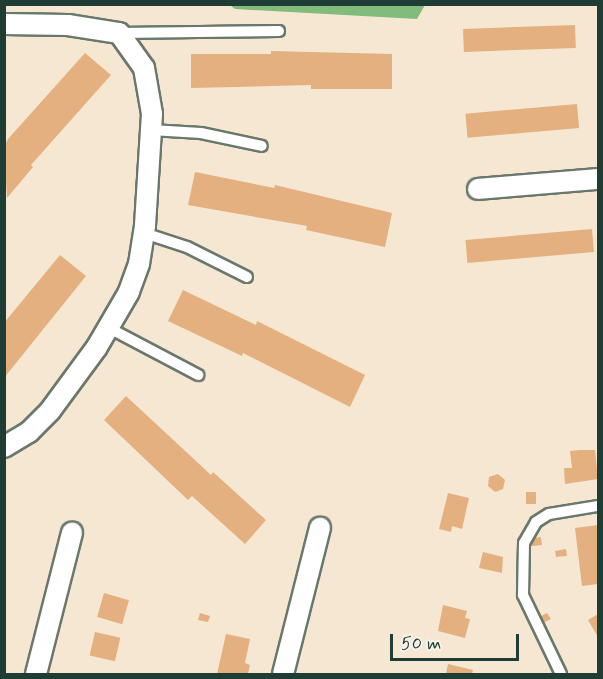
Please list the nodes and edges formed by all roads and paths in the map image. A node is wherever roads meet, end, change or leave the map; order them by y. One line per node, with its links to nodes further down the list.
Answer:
1 (4, 24): 3 (street)
2 (279, 31): 3 (lane)
3 (119, 33): 4 (street)
4 (151, 130): 5 (lane); 8 (street)
5 (262, 146)
6 (598, 179): 7 (street)
7 (478, 189)
8 (144, 233): 9 (lane); 10 (street)
9 (247, 277)
10 (109, 328): 11 (lane); 12 (street)
11 (198, 375)
12 (4, 447)
13 (598, 506): 18 (lane)
14 (320, 528): 17 (street)
15 (72, 533): 16 (street)
16 (36, 675)
17 (283, 675)
18 (561, 675)

